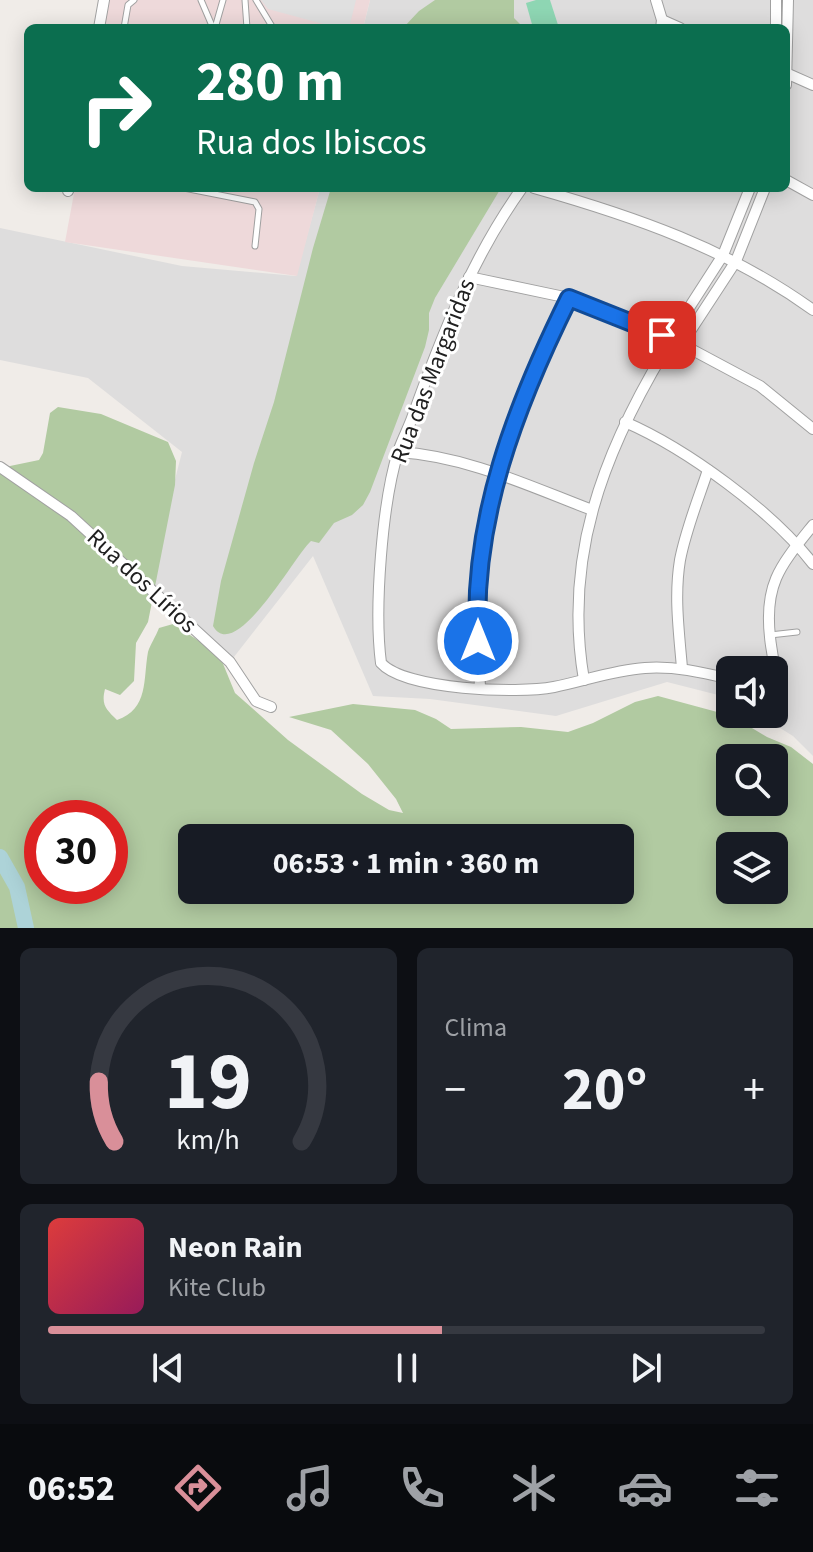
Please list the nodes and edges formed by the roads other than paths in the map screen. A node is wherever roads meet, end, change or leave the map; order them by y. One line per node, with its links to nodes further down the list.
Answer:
1 (104, 0): 10 (street)
2 (134, 0): 11 (lane)
3 (201, 0): 12 (lane)
4 (223, 0): 13 (lane)
5 (245, 0): 14 (lane)
6 (256, 0): 15 (lane)
7 (656, 0): 16 (street)
8 (776, 0): 17 (street)
9 (788, 0): 18 (street)
10 (100, 24)
11 (125, 24)
12 (212, 24)
13 (215, 24)
14 (247, 24)
15 (271, 24)
16 (662, 24)
17 (776, 24)
18 (787, 24)
19 (790, 75): 20 (street)
20 (813, 85)
21 (790, 182): 28 (street)
22 (207, 192): 29 (lane)
23 (241, 192): 29 (lane)
24 (519, 192): 33 (street, Rua das Margaridas)
25 (548, 192): 31 (street)
26 (748, 192): 31 (street)
27 (763, 192): 32 (street)
28 (813, 195)
29 (242, 198): 30 (lane)
30 (255, 246)
31 (723, 255): 32 (street); 36 (street)
32 (736, 261): 35 (street); 38 (street)
33 (469, 277): 34 (street); 42 (street, Rua das Margaridas)
34 (569, 298): 37 (street); 45 (street)
35 (813, 310)
36 (676, 328): 37 (street); 38 (street)
37 (662, 335): 39 (street)
38 (687, 342): 39 (street); 41 (street)
39 (664, 352): 40 (street)
40 (625, 422): 44 (street); 46 (street)
41 (813, 429)
42 (398, 452): 45 (street); 56 (street, Rua das Margaridas)
43 (0, 467): 57 (street, Rua dos Lírios)
44 (708, 470): 48 (street); 53 (street)
45 (500, 474): 46 (street); 56 (street)
46 (592, 510): 55 (street)
47 (813, 525): 48 (street)
48 (797, 544): 49 (street); 51 (street)
49 (813, 564)
50 (797, 632): 51 (lane)
51 (769, 635): 52 (street)
52 (772, 656)
53 (682, 668): 54 (street); 55 (street)
54 (716, 676)
55 (584, 680): 56 (street)
56 (480, 688)
57 (271, 707)

